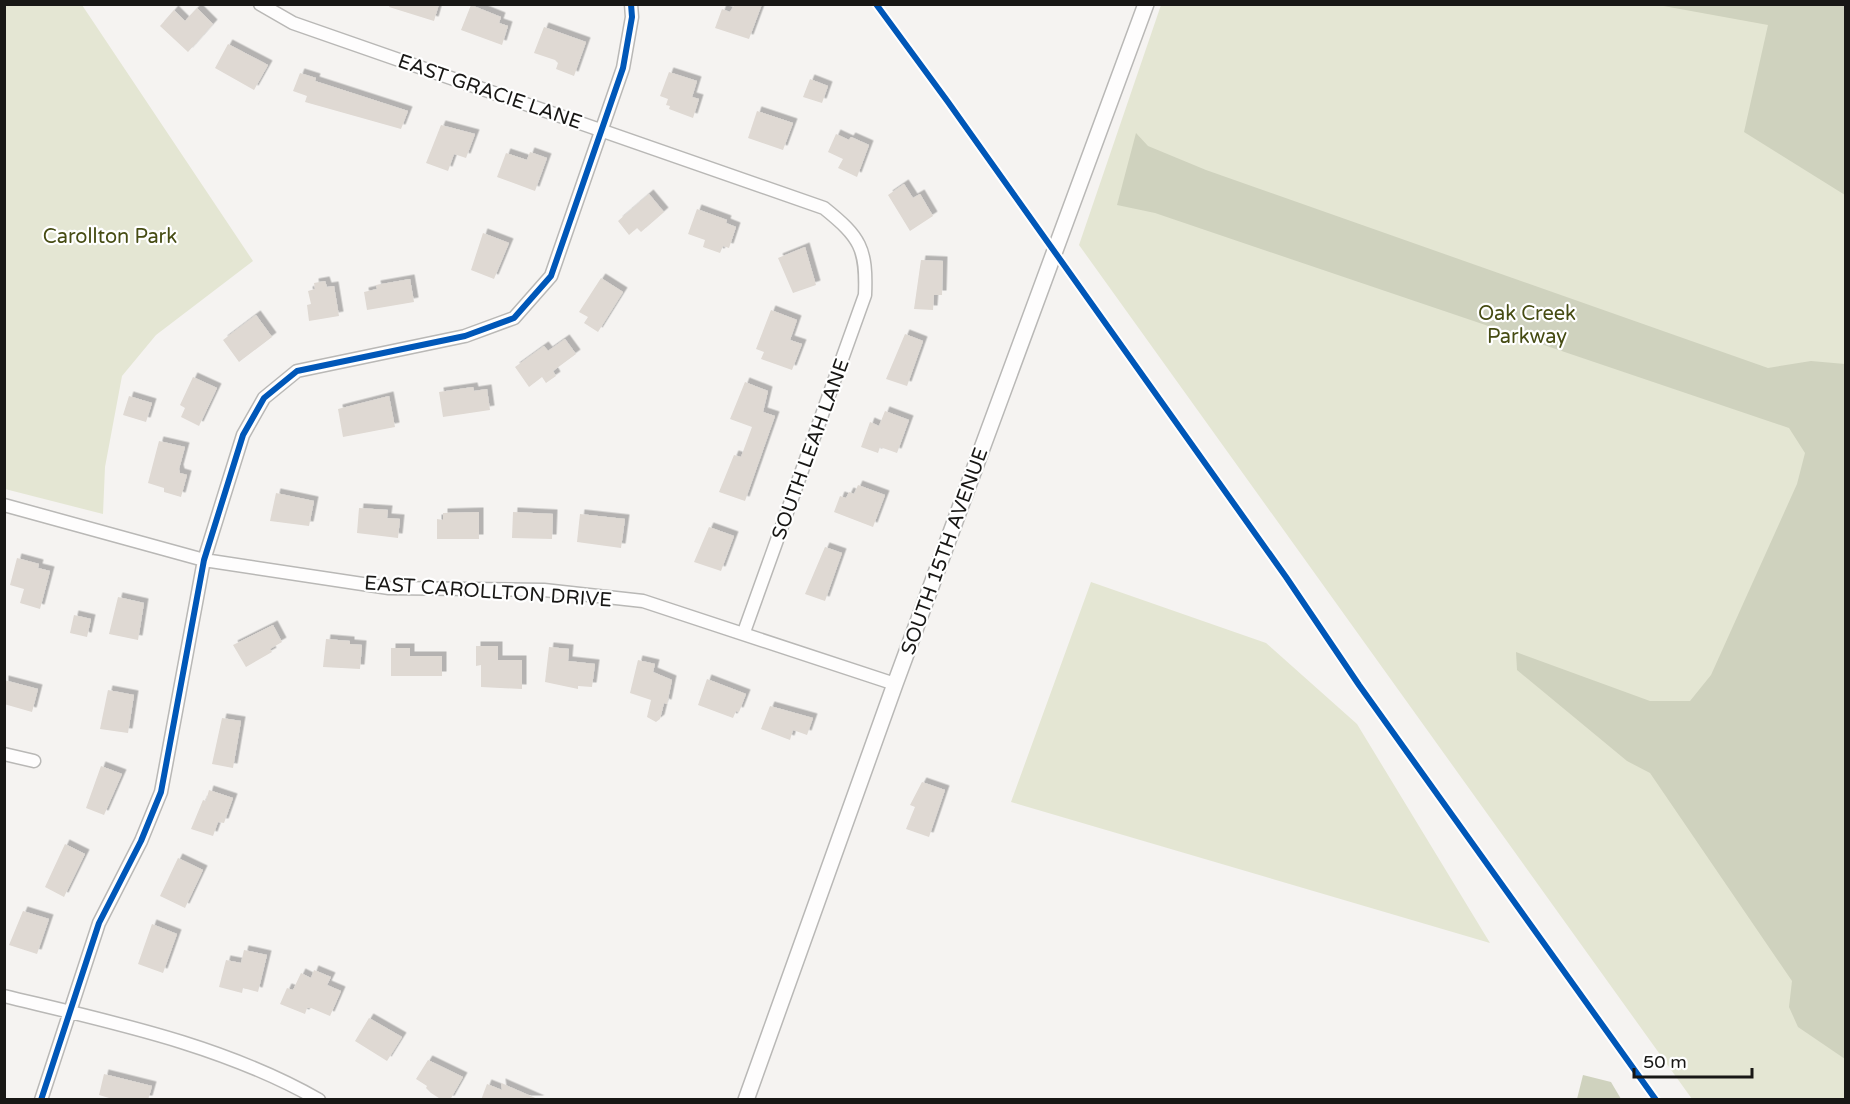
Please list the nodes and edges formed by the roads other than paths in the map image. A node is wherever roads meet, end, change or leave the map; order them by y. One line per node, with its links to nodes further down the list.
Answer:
1 (260, 4): 4 (street, EAST GRACIE LANE)
2 (631, 4): 4 (street)
3 (1146, 4): 9 (street, SOUTH 15TH AVENUE)
4 (603, 130): 5 (street, EAST GRACIE LANE); 7 (street)
5 (867, 263): 8 (street, SOUTH LEAH LANE)
6 (4, 505): 7 (street, EAST CAROLLTON DRIVE)
7 (204, 560): 8 (street, EAST CAROLLTON DRIVE); 13 (street)
8 (744, 632): 9 (street, EAST CAROLLTON DRIVE)
9 (895, 684): 16 (street, SOUTH 15TH AVENUE)
10 (4, 754): 11 (street)
11 (34, 761)
12 (4, 996): 13 (street)
13 (71, 1012): 14 (street); 15 (street)
14 (41, 1100)
15 (319, 1100)
16 (746, 1100)

